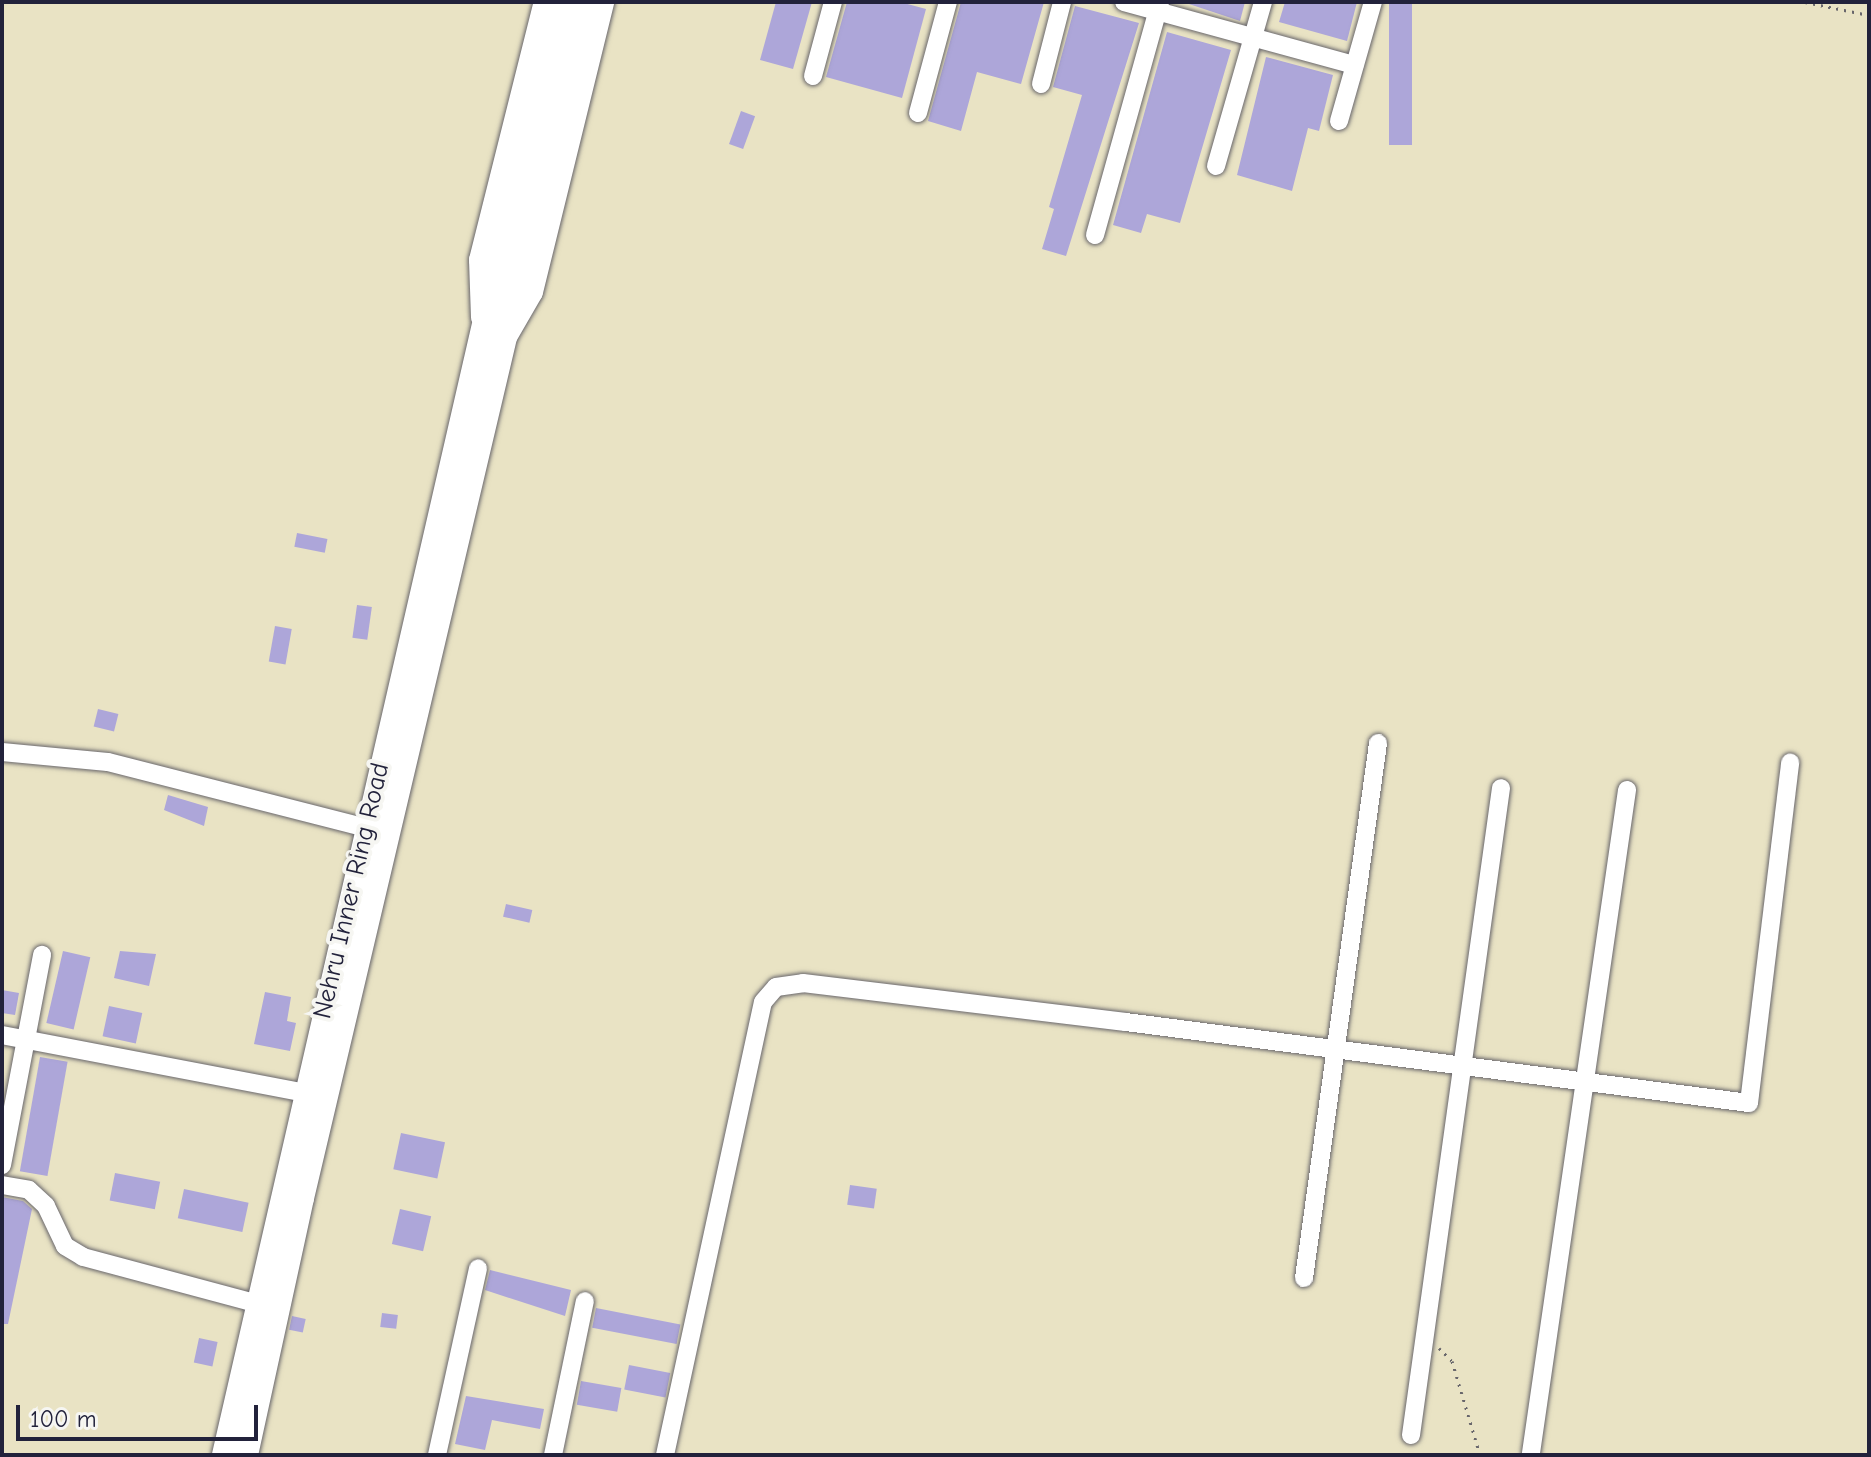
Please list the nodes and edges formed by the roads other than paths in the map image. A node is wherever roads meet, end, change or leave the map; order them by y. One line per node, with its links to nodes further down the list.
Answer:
1 (545, 2): 21 (street)
2 (559, 2): 20 (main road)
3 (583, 2): 20 (main road)
4 (603, 2): 21 (street)
5 (833, 2): 14 (street)
6 (948, 2): 16 (street)
7 (1062, 2): 15 (street)
8 (1124, 2): 11 (street)
9 (1263, 2): 12 (street)
10 (1373, 2): 13 (street)
11 (1159, 7): 12 (street); 19 (street)
12 (1253, 37): 13 (street); 18 (street)
13 (1355, 65): 17 (street)
14 (813, 76)
15 (1041, 84)
16 (918, 113)
17 (1339, 121)
18 (1216, 166)
19 (1095, 235)
20 (508, 266): 21 (main road, Nehru Inner Ring Road)
21 (492, 334): 22 (main road, Nehru Inner Ring Road)
22 (460, 473): 28 (main road, Nehru Inner Ring Road); 45 (main road, Nehru Inner Ring Road)
23 (1378, 743): 32 (street)
24 (2, 752): 28 (street)
25 (1790, 762): 34 (street)
26 (1501, 788): 33 (street)
27 (1627, 790): 34 (street)
28 (367, 828): 35 (main road, Nehru Inner Ring Road)
29 (42, 955): 31 (street)
30 (2, 1035): 31 (street)
31 (27, 1040): 35 (street); 36 (street)
32 (1335, 1049): 33 (street); 39 (street); 48 (street)
33 (1462, 1065): 34 (street); 42 (street)
34 (1585, 1081): 43 (street)
35 (305, 1093): 41 (main road, Nehru Inner Ring Road)
36 (2, 1165)
37 (2, 1185): 41 (street)
38 (478, 1268): 46 (street)
39 (1304, 1278)
40 (585, 1301): 47 (street)
41 (258, 1304): 44 (main road, Nehru Inner Ring Road)
42 (1411, 1435)
43 (1531, 1453)
44 (225, 1455)
45 (245, 1455)
46 (437, 1455)
47 (553, 1455)
48 (665, 1455)

